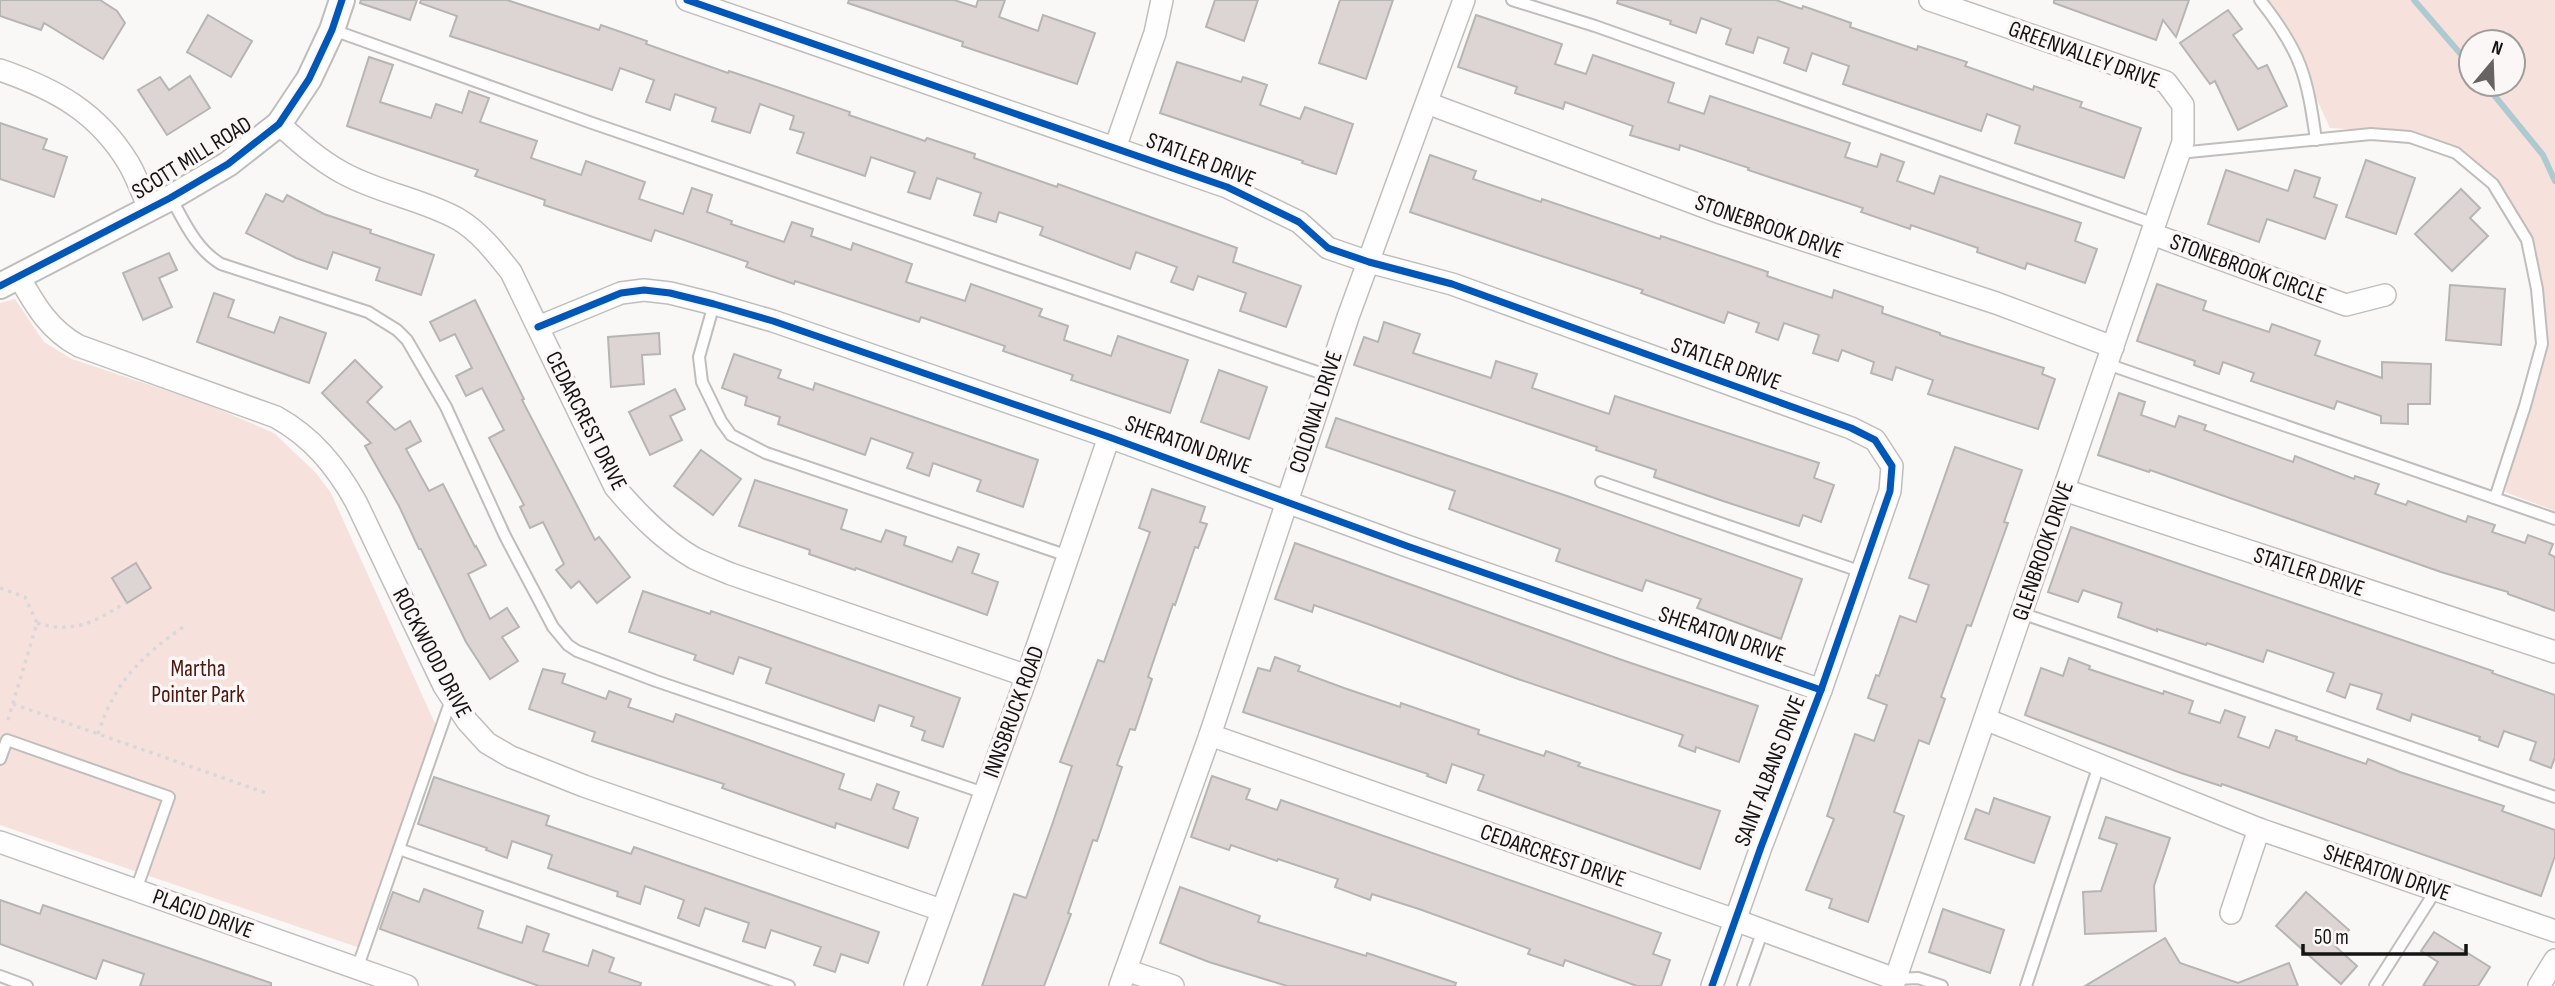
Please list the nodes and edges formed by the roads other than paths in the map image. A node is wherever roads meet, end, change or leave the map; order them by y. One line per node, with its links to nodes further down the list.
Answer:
1 (342, 0): 8 (street, SCOTT MILL ROAD)
2 (687, 0): 14 (street, STATLER DRIVE)
3 (1162, 0): 14 (street)
4 (1464, 0): 10 (street, COLONIAL DRIVE)
5 (1512, 0): 17 (lane)
6 (1930, 0): 11 (street, GREENVALLEY DRIVE)
7 (2260, 0): 13 (lane)
8 (332, 30): 12 (street, SCOTT MILL ROAD); 24 (lane)
9 (0, 70): 16 (street)
10 (1427, 103): 18 (street, COLONIAL DRIVE); 23 (street, STONEBROOK DRIVE)
11 (2184, 114): 15 (street, GLENBROOK DRIVE)
12 (279, 124): 16 (street, SCOTT MILL ROAD); 22 (street, CEDARCREST DRIVE)
13 (2316, 140): 15 (lane); 29 (lane)
14 (1115, 148): 18 (street, STATLER DRIVE)
15 (2179, 153): 17 (street, GLENBROOK DRIVE)
16 (160, 203): 19 (street, SCOTT MILL ROAD); 43 (lane)
17 (2154, 229): 20 (street, STONEBROOK CIRCLE); 23 (street, GLENBROOK DRIVE)
18 (1369, 262): 24 (street, COLONIAL DRIVE); 26 (street, STATLER DRIVE)
19 (9, 281): 38 (street, ROCKWOOD DRIVE)
20 (2385, 295)
21 (714, 304): 22 (street, SHERATON DRIVE); 25 (street, SHERATON DRIVE); 32 (lane)
22 (538, 327): 36 (street, CEDARCREST DRIVE)
23 (2110, 356): 28 (street, GLENBROOK DRIVE); 29 (lane)
24 (1329, 376): 30 (street, COLONIAL DRIVE)
25 (1110, 437): 30 (street, SHERATON DRIVE); 32 (street, INNSBRUCK ROAD)
26 (1883, 452): 33 (street, SAINT ALBANS DRIVE)
27 (1601, 482): 33 (lane)
28 (2064, 491): 34 (street, GLENBROOK DRIVE); 35 (street, STATLER DRIVE)
29 (2495, 498): 31 (lane)
30 (1287, 502): 37 (street, SHERATON DRIVE); 40 (street, COLONIAL DRIVE)
31 (2555, 519)
32 (1068, 556): 36 (street, INNSBRUCK ROAD)
33 (1862, 572): 37 (street, SAINT ALBANS DRIVE)
34 (2021, 613): 39 (street, GLENBROOK DRIVE); 44 (lane)
35 (2555, 652)
36 (1027, 676): 43 (street, INNSBRUCK ROAD)
37 (1821, 690): 52 (street, SAINT ALBANS DRIVE)
38 (452, 697): 47 (lane); 50 (street, ROCKWOOD DRIVE)
39 (1985, 719): 42 (street, SHERATON DRIVE); 59 (street, GLENBROOK DRIVE)
40 (1210, 735): 52 (street, CEDARCREST DRIVE); 58 (street, COLONIAL DRIVE)
41 (0, 759): 48 (lane)
42 (2099, 765): 45 (street, SHERATON DRIVE); 68 (lane)
43 (984, 793): 50 (street, INNSBRUCK ROAD)
44 (2555, 797)
45 (2259, 829): 49 (street, SHERATON DRIVE); 51 (street)
46 (0, 842): 48 (street, PLACID DRIVE)
47 (399, 849): 56 (lane); 62 (lane)
48 (136, 890): 56 (street, PLACID DRIVE)
49 (2436, 890): 54 (street, SHERATON DRIVE); 69 (lane)
50 (941, 910): 63 (street, INNSBRUCK ROAD)
51 (2231, 914)
52 (1735, 920): 53 (street, CEDARCREST DRIVE); 65 (street, SAINT ALBANS DRIVE)
53 (1763, 930): 59 (street, CEDARCREST DRIVE); 66 (lane)
54 (2555, 931)
55 (2555, 960): 70 (street)
56 (357, 969): 61 (street, PLACID DRIVE)
57 (0, 976): 60 (lane)
58 (1123, 978): 64 (street)
59 (1894, 983): 67 (lane)
60 (27, 986)
61 (407, 986)
62 (789, 986)
63 (915, 986)
64 (1173, 986)
65 (1712, 986)
66 (1743, 986)
67 (1942, 986)
68 (2025, 986)
69 (2375, 986)
70 (2539, 986)

